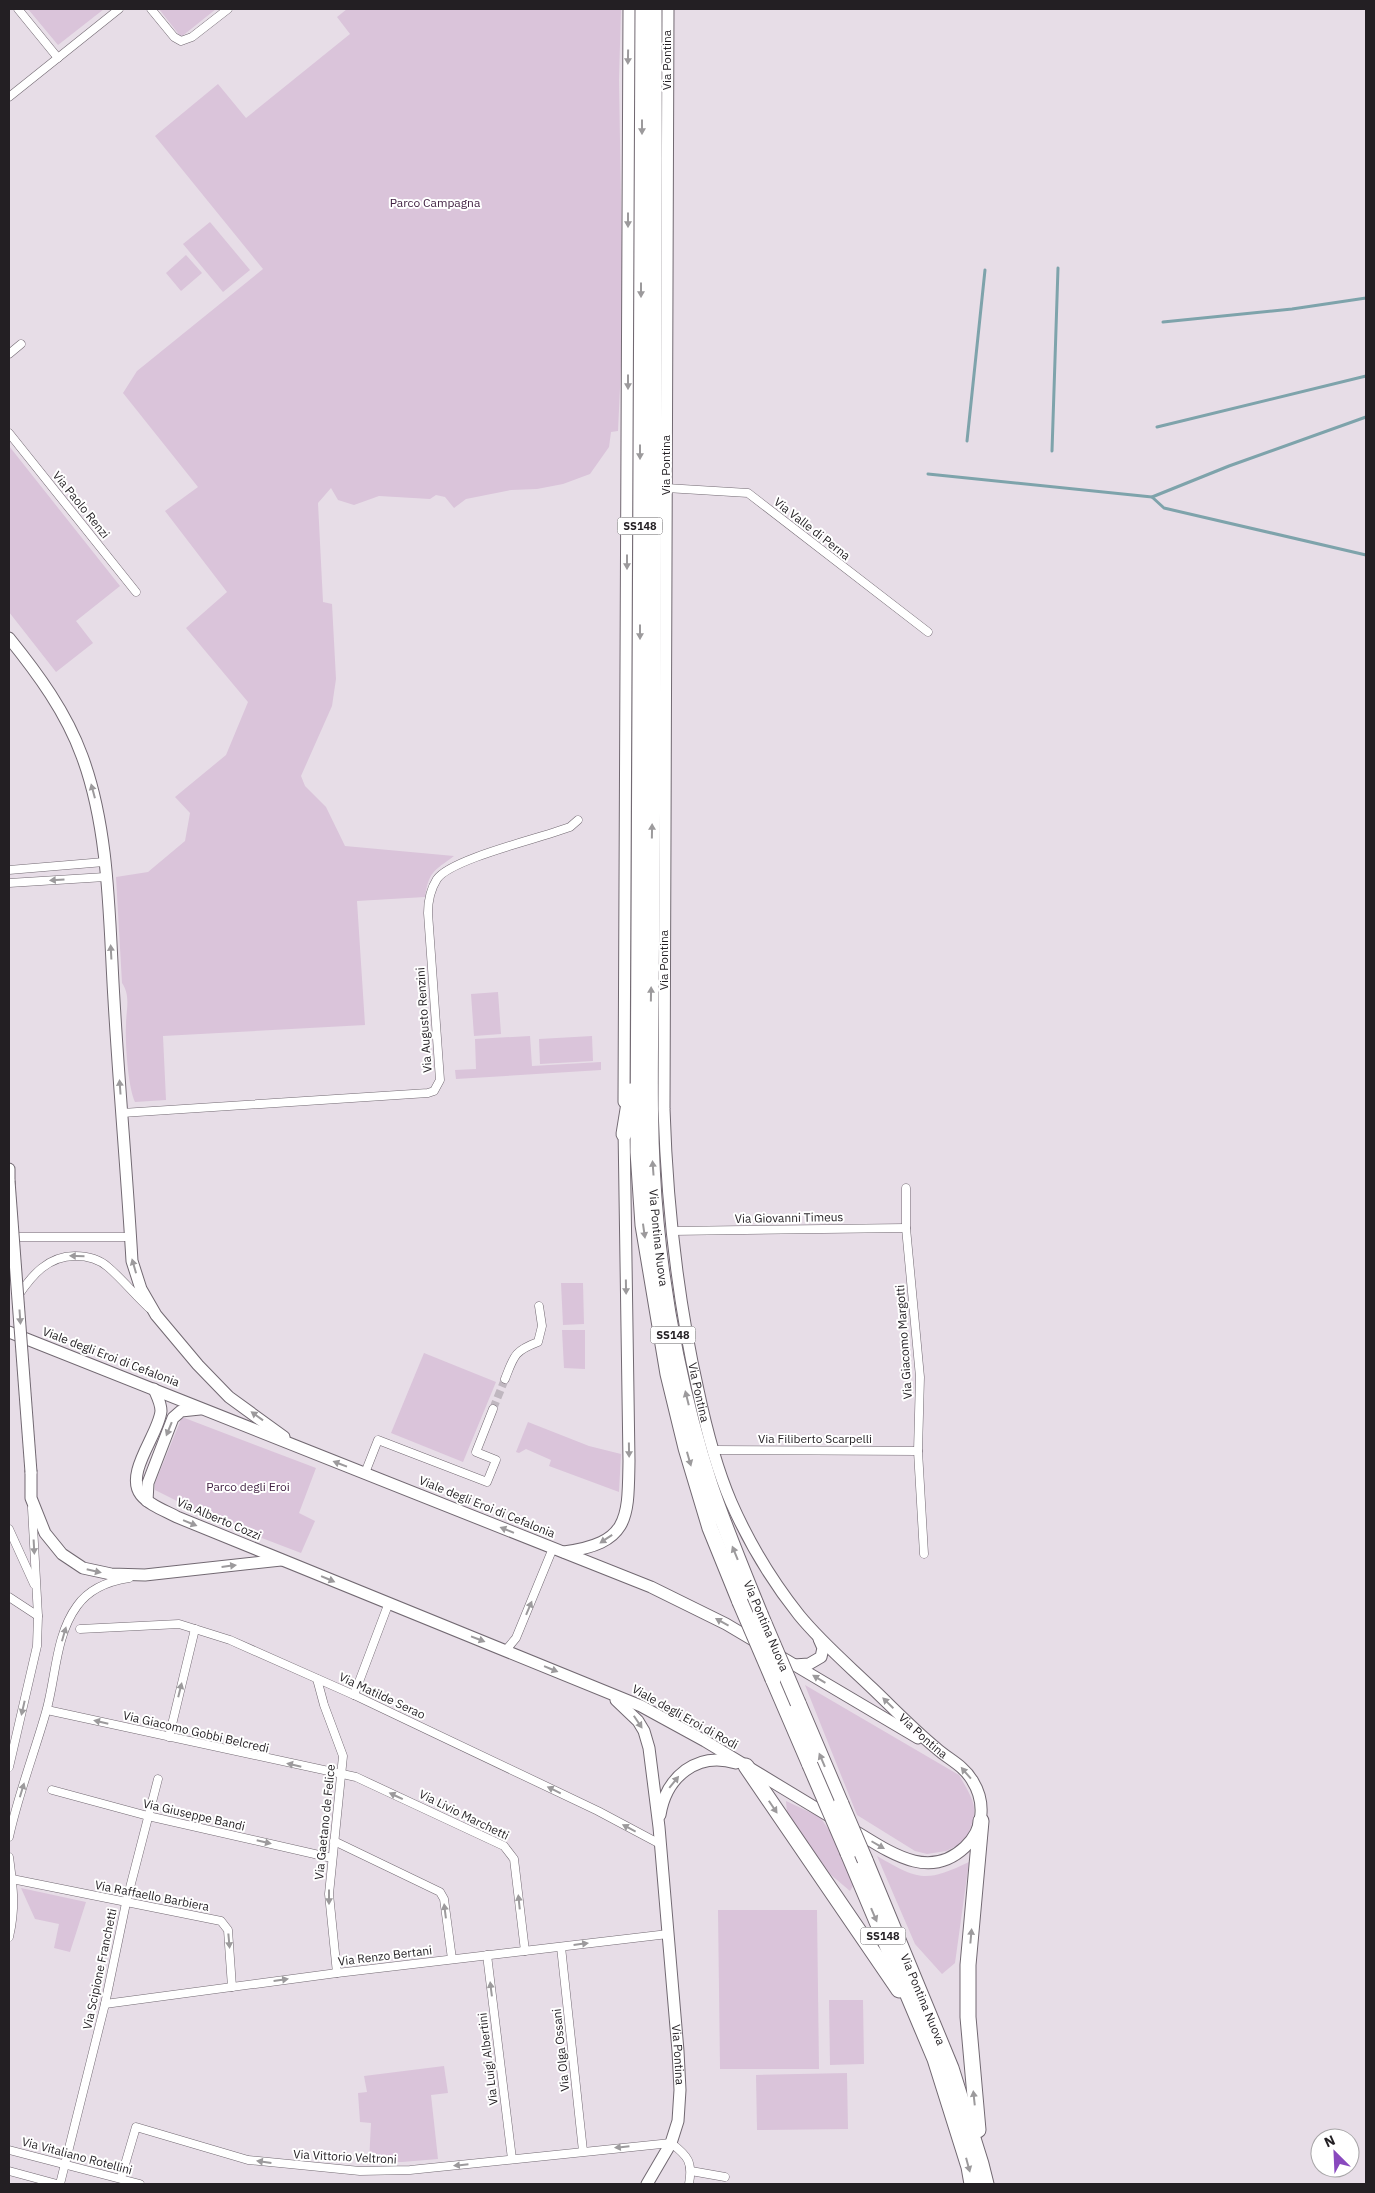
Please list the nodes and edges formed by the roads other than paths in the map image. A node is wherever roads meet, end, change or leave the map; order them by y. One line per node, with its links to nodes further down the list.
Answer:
1 (18, 9): 9 (street)
2 (119, 9): 9 (street)
3 (151, 9): 4 (street)
4 (228, 9)
5 (629, 9): 25 (street, one-way to 25)
6 (643, 9): 23 (highway, Via Pontina / SS148, one-way to 23)
7 (654, 9): 23 (highway, Via Pontina / SS148, one-way to 7)
8 (668, 9): 14 (street, Via Pontina)
9 (58, 58): 10 (street)
10 (9, 97)
11 (21, 344): 12 (street)
12 (9, 354)
13 (9, 433): 15 (street, Via Paolo Renzi)
14 (666, 488): 16 (street, Via Valle di Perna); 30 (street, Via Pontina)
15 (136, 592)
16 (928, 632)
17 (9, 638): 19 (street, one-way to 17)
18 (578, 820): 24 (street, Via Augusto Renzini)
19 (104, 862): 20 (street); 21 (street)
20 (9, 870)
21 (105, 877): 22 (street, one-way to 22); 24 (street, one-way to 21)
22 (9, 883)
23 (644, 1043): 25 (highway); 94 (highway, Via Pontina Nuova / SS148, one-way to 94, bridge); 100 (highway, Via Pontina Nuova / SS148, one-way to 23, bridge)
24 (122, 1113): 32 (street)
25 (624, 1134): 49 (street, one-way to 49)
26 (9, 1169): 27 (street)
27 (9, 1183): 31 (street, bridge)
28 (906, 1188): 29 (street, Via Giacomo Margotti)
29 (906, 1228): 30 (street, Via Giovanni Timeus); 43 (street, Via Giacomo Margotti)
30 (671, 1231): 42 (street, Via Pontina)
31 (14, 1237): 32 (street); 33 (street, bridge)
32 (130, 1237): 35 (street, one-way to 32)
33 (18, 1296): 35 (street, one-way to 33); 45 (street, one-way to 45, bridge)
34 (539, 1306): 37 (street)
35 (156, 1315): 41 (street, one-way to 35)
36 (9, 1332): 38 (street, Viale degli Eroi di Cefalonia)
37 (505, 1379)
38 (154, 1389): 40 (street, Viale degli Eroi di Cefalonia); 46 (street)
39 (493, 1409): 44 (street)
40 (206, 1410): 41 (street, Viale degli Eroi di Cefalonia); 46 (street, one-way to 46)
41 (295, 1446): 44 (street, Viale degli Eroi di Cefalonia, one-way to 41)
42 (713, 1450): 43 (street, Via Filiberto Scarpelli); 59 (street, Via Pontina)
43 (918, 1451): 50 (street, Via Giacomo Margotti)
44 (365, 1473): 48 (street, Viale degli Eroi di Cefalonia, one-way to 44)
45 (31, 1498): 52 (street, one-way to 52); 53 (street, one-way to 53)
46 (147, 1501): 51 (street, Via Alberto Cozzi, one-way to 51)
47 (9, 1529): 53 (street)
48 (553, 1548): 49 (street, Viale degli Eroi di Cefalonia); 60 (street, one-way to 48)
49 (564, 1552): 61 (street, Viale degli Eroi di Cefalonia, one-way to 49)
50 (924, 1554)
51 (283, 1560): 52 (street, one-way to 51); 55 (street, Viale degli Eroi di Rodi, one-way to 55)
52 (145, 1575): 65 (street, one-way to 52)
53 (37, 1590): 56 (street)
54 (9, 1597): 56 (street)
55 (388, 1605): 60 (street, Viale degli Eroi di Rodi, one-way to 60); 64 (street)
56 (38, 1616): 69 (street, one-way to 69)
57 (80, 1629): 58 (street, Via Matilde Serao)
58 (195, 1629): 62 (street, Via Matilde Serao); 66 (street, one-way to 58)
59 (815, 1633): 61 (street); 67 (street, Via Pontina, one-way to 59)
60 (506, 1650): 63 (street, Viale degli Eroi di Rodi, one-way to 63)
61 (794, 1665): 67 (street, Viale degli Eroi di Cefalonia, one-way to 61)
62 (317, 1679): 64 (street, Via Matilde Serao); 70 (street, Via Gaetano de Felice)
63 (602, 1690): 68 (street, Viale degli Eroi di Rodi); 75 (street, Via Pontina, one-way to 75)
64 (354, 1695): 78 (street, Via Matilde Serao, one-way to 64)
65 (47, 1710): 66 (street, Via Giacomo Gobbi Belcredi, one-way to 65); 76 (street, one-way to 65)
66 (169, 1737): 70 (street, Via Giacomo Gobbi Belcredi, one-way to 66)
67 (936, 1749): 73 (street, Via Pontina, one-way to 67)
68 (746, 1766): 73 (street, Viale degli Eroi di Rodi, one-way to 73); 75 (street, Via Pontina, one-way to 68); 94 (highway, one-way to 94)
69 (9, 1767)
70 (342, 1774): 77 (street, Via Gaetano de Felice); 88 (street, Via Livio Marchetti, one-way to 70)
71 (158, 1779): 74 (street, Via Scipione Franchetti)
72 (52, 1790): 74 (street, Via Giuseppe Bandi)
73 (981, 1814): 100 (highway, one-way to 73)
74 (148, 1816): 80 (street, Via Giuseppe Bandi, one-way to 80); 83 (street, Via Scipione Franchetti)
75 (659, 1827): 78 (street, Via Pontina)
76 (9, 1837)
77 (334, 1841): 80 (street, Via Gaetano de Felice); 90 (street, one-way to 77)
78 (660, 1844): 85 (street, Via Pontina)
79 (9, 1857): 81 (street)
80 (332, 1858): 91 (street, Via Gaetano de Felice, one-way to 91)
81 (12, 1878): 82 (street); 83 (street, Via Raffaello Barbiera)
82 (11, 1890): 84 (street)
83 (126, 1902): 92 (street, Via Raffaello Barbiera, one-way to 92); 93 (street, Via Scipione Franchetti)
84 (10, 1925): 86 (street)
85 (668, 1934): 87 (street, Via Renzo Bertani, one-way to 85); 95 (street, Via Pontina)
86 (9, 1937)
87 (562, 1947): 88 (street, Via Renzo Bertani); 97 (street, Via Olga Ossani)
88 (525, 1951): 89 (street, Via Renzo Bertani)
89 (487, 1955): 90 (street, Via Renzo Bertani); 98 (street, Via Luigi Albertini, one-way to 89)
90 (452, 1960): 91 (street, Via Renzo Bertani)
91 (337, 1973): 92 (street, Via Renzo Bertani, one-way to 91)
92 (232, 1986): 93 (street, Via Renzo Bertani)
93 (105, 2004): 99 (street, Via Scipione Franchetti)
94 (918, 2020): 109 (highway, Via Pontina Nuova / SS148, one-way to 109)
95 (671, 2143): 97 (street, Via Vittorio Veltroni, one-way to 97); 102 (street); 107 (street, Via Pontina)
96 (9, 2150): 99 (street, Via Vitaliano Rotellini)
97 (583, 2151): 98 (street, Via Vittorio Veltroni)
98 (512, 2159): 104 (street, Via Vittorio Veltroni, one-way to 104)
99 (66, 2163): 104 (street, Via Vitaliano Rotellini); 105 (street, Via Scipione Franchetti)
100 (982, 2164): 110 (highway, Via Pontina Nuova / SS148)
101 (9, 2171): 105 (street)
102 (692, 2171): 103 (street); 108 (street)
103 (725, 2177)
104 (121, 2178): 106 (street, Via Vitaliano Rotellini)
105 (58, 2184)
106 (140, 2184)
107 (647, 2184)
108 (689, 2184)
109 (972, 2184)
110 (986, 2184)

